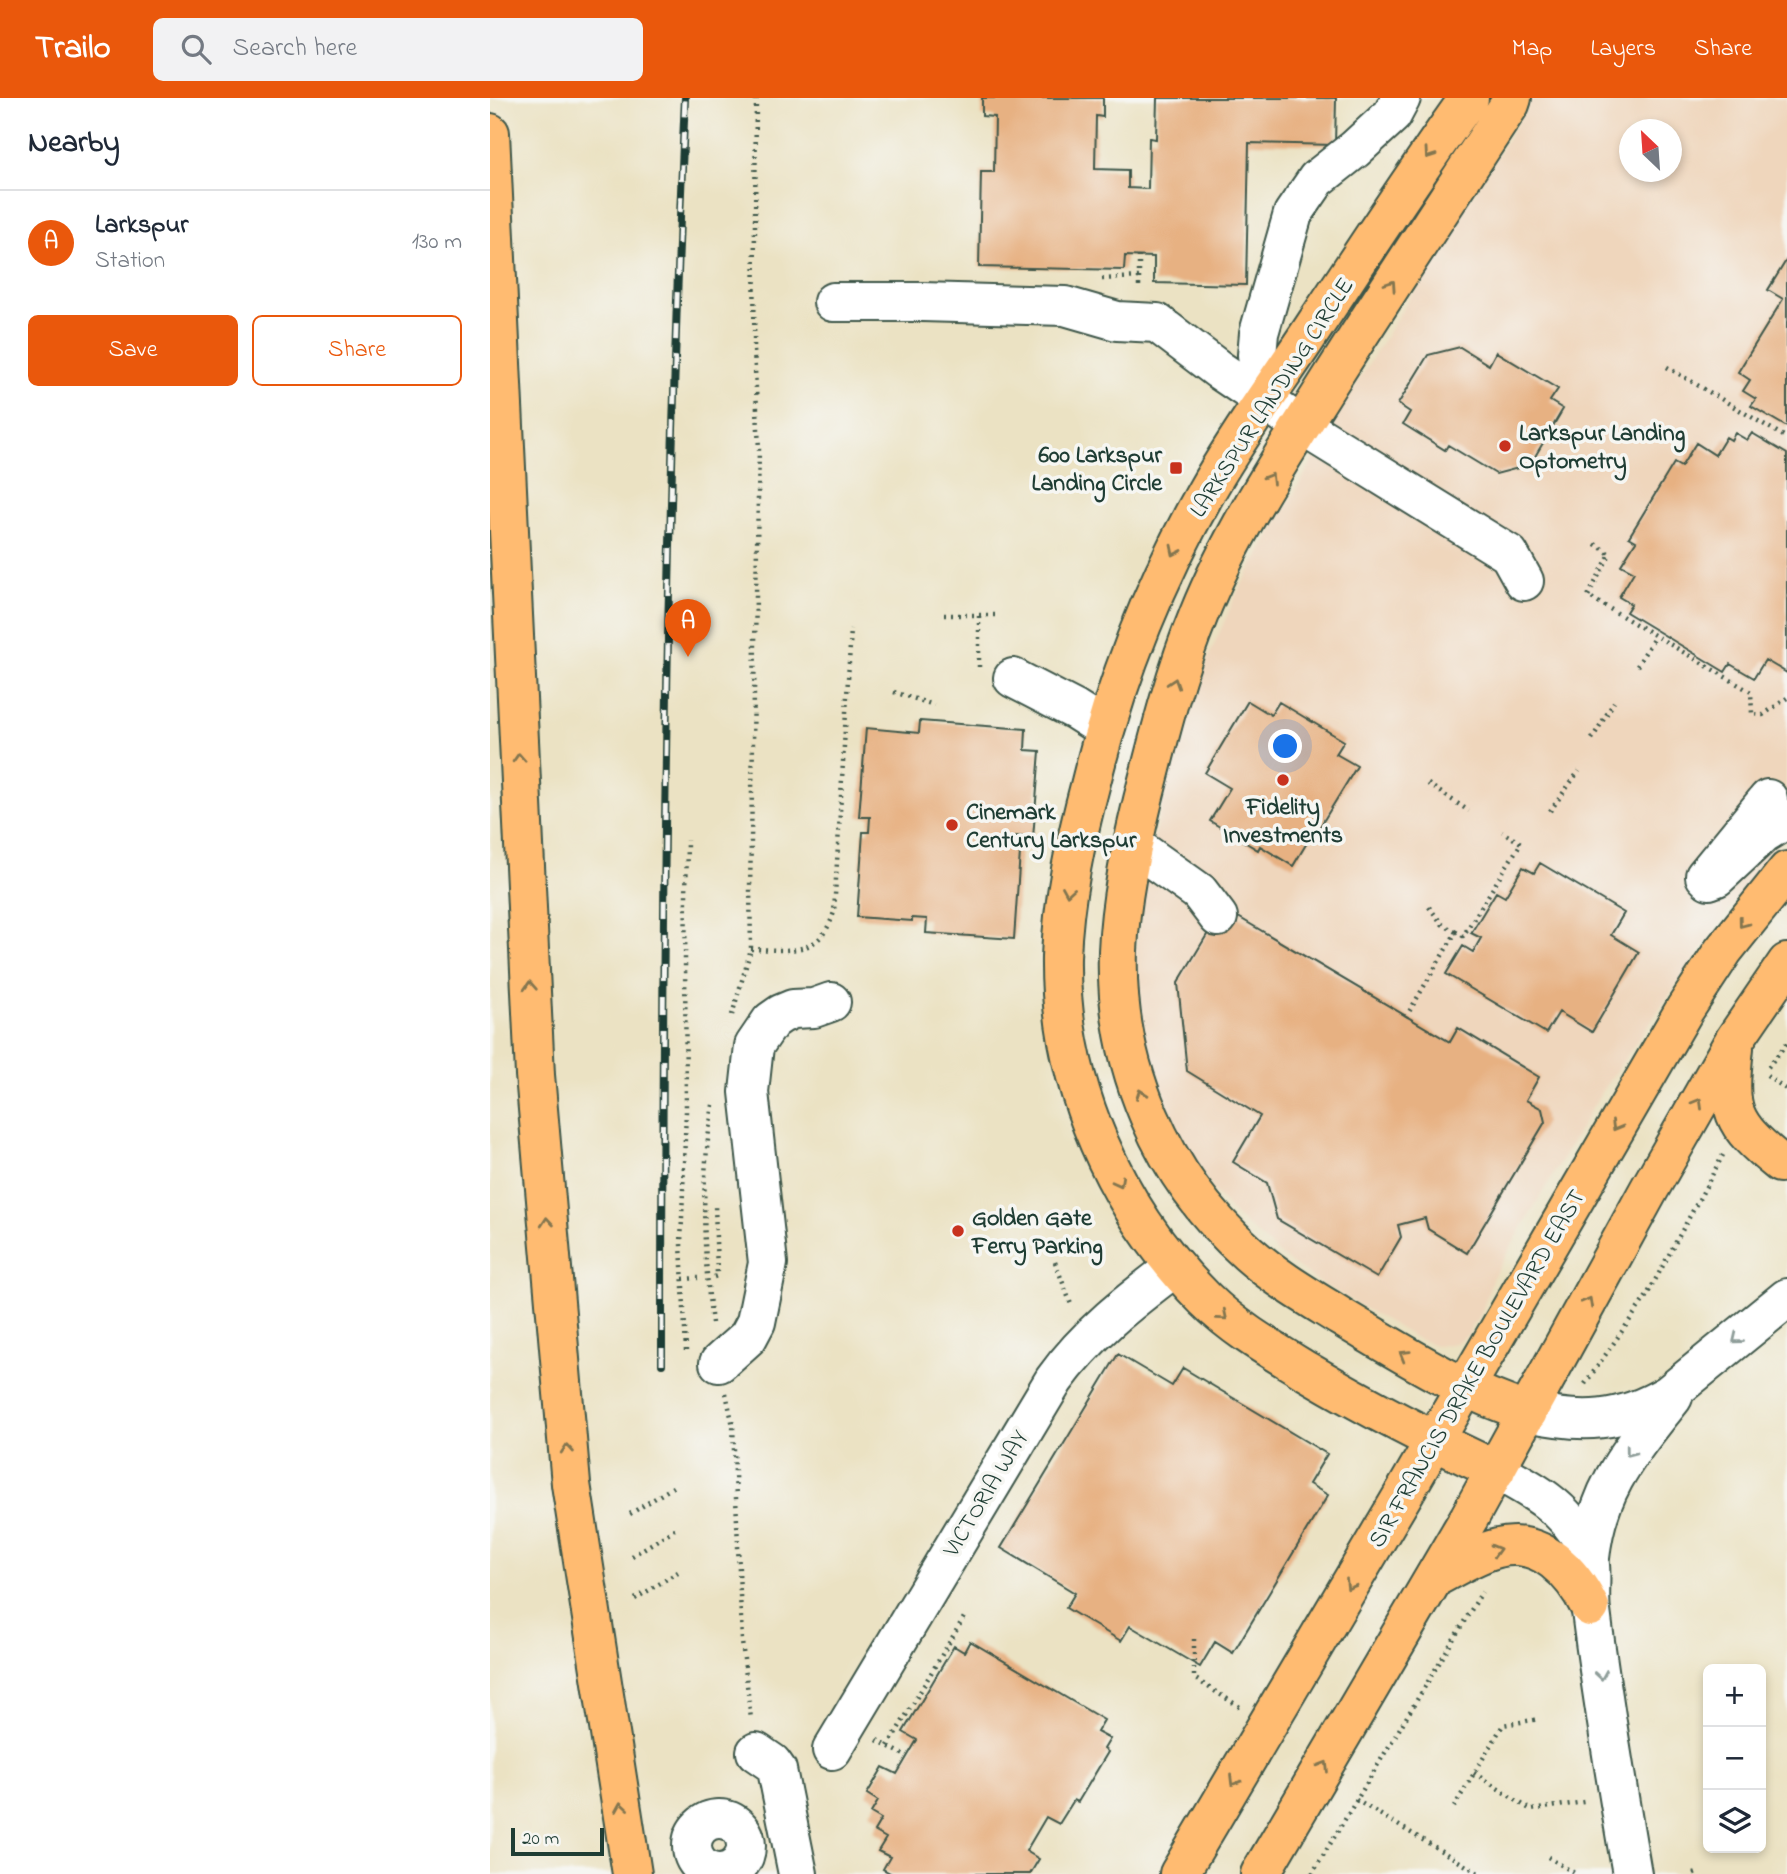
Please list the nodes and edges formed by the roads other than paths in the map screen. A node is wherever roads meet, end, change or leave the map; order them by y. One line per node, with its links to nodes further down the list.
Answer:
1 (1401, 98): 6 (street)
2 (1469, 98): 7 (main road, LARKSPUR LANDING CIRCLE, one-way to 7)
3 (1512, 98): 8 (main road, LARKSPUR LANDING CIRCLE, one-way to 3)
4 (490, 133): 36 (main road, one-way to 4)
5 (833, 303): 7 (street)
6 (1257, 355)
7 (1264, 400): 8 (street); 11 (main road, LARKSPUR LANDING CIRCLE, one-way to 11)
8 (1301, 426): 9 (street); 12 (main road, LARKSPUR LANDING CIRCLE, one-way to 8)
9 (1524, 581)
10 (996, 673): 11 (street)
11 (1105, 729): 12 (main road); 18 (main road, LARKSPUR LANDING CIRCLE, one-way to 18)
12 (1155, 749): 13 (main road, LARKSPUR LANDING CIRCLE)
13 (1133, 845): 15 (street); 21 (main road, LARKSPUR LANDING CIRCLE, one-way to 13)
14 (1787, 871): 27 (main road, SIR FRANCIS DRAKE BOULEVARD EAST, one-way to 27)
15 (1218, 917)
16 (1787, 963): 19 (main road)
17 (831, 1002): 25 (street)
18 (1063, 1004): 21 (main road); 23 (main road, LARKSPUR LANDING CIRCLE, one-way to 23)
19 (1735, 1039): 20 (main road); 28 (main road, one-way to 19)
20 (1784, 1166)
21 (1185, 1183): 22 (main road, LARKSPUR LANDING CIRCLE); 23 (main road)
22 (1250, 1255): 23 (main road); 27 (main road, LARKSPUR LANDING CIRCLE, one-way to 22)
23 (1175, 1267): 29 (main road, LARKSPUR LANDING CIRCLE, one-way to 29); 34 (street, VICTORIA WAY)
24 (1787, 1298): 26 (street, one-way to 26)
25 (710, 1371)
26 (1687, 1379): 28 (street); 31 (street, one-way to 31)
27 (1464, 1388): 28 (main road, LARKSPUR LANDING CIRCLE); 29 (main road, SIR FRANCIS DRAKE BOULEVARD EAST)
28 (1528, 1412): 30 (main road)
29 (1433, 1441): 30 (main road, LARKSPUR LANDING CIRCLE); 38 (main road, SIR FRANCIS DRAKE BOULEVARD EAST, one-way to 38)
30 (1496, 1470): 31 (street); 32 (main road)
31 (1590, 1558): 33 (street)
32 (1434, 1578): 33 (main road, one-way to 33); 39 (main road, one-way to 32)
33 (1590, 1607): 40 (street, one-way to 40)
34 (832, 1750)
35 (756, 1752): 37 (street)
36 (632, 1874)
37 (798, 1874)
38 (1179, 1874)
39 (1260, 1874)
40 (1632, 1874)

